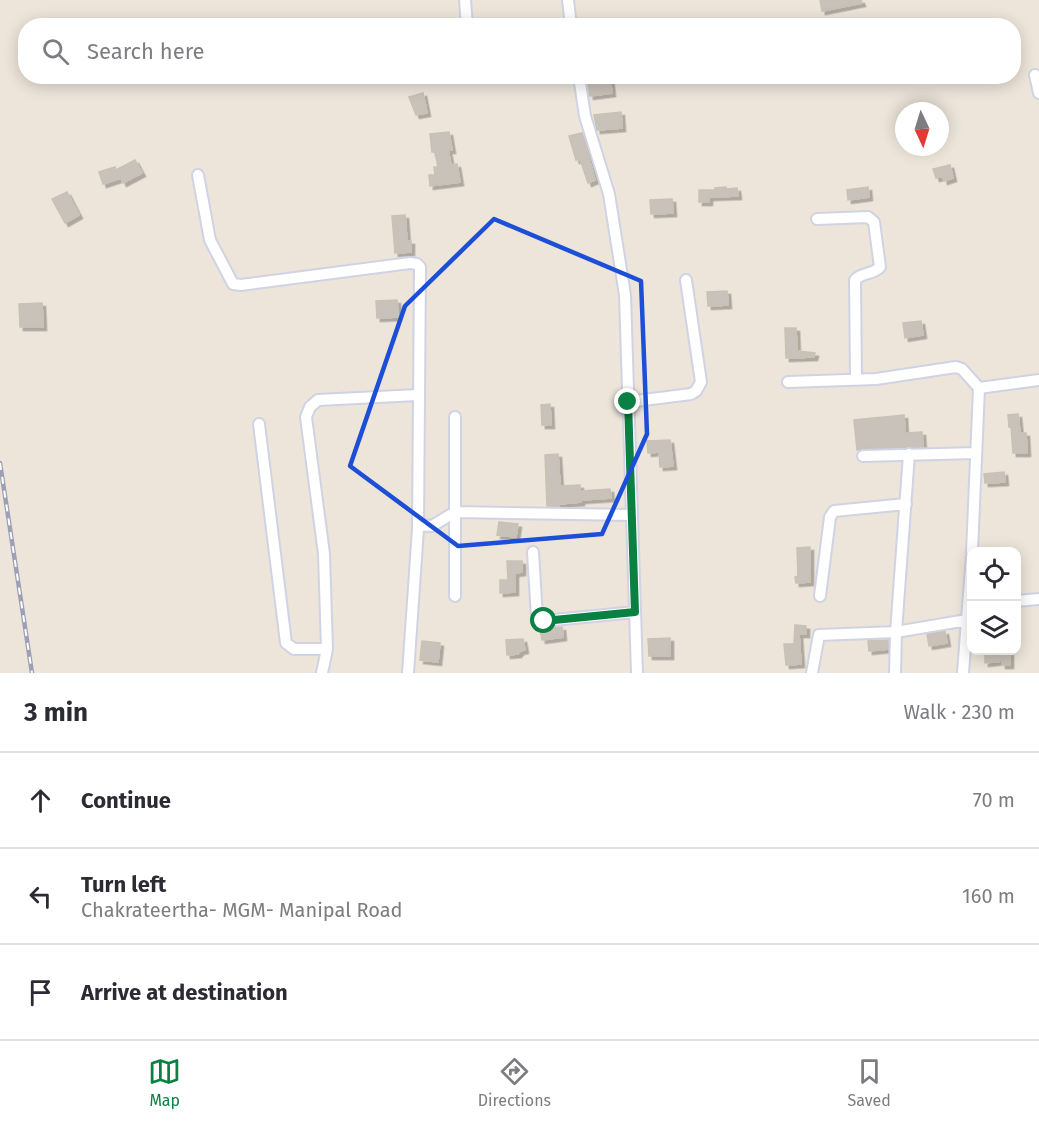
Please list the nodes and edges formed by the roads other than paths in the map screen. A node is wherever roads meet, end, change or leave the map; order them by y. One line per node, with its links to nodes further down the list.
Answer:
1 (465, 0): 3 (street)
2 (568, 0): 4 (street)
3 (466, 18)
4 (571, 18)
5 (1035, 75): 7 (street)
6 (580, 84): 16 (street)
7 (1039, 93)
8 (198, 175): 15 (street)
9 (817, 219): 11 (street)
10 (686, 280): 16 (street)
11 (856, 380): 13 (street); 14 (street)
12 (1039, 380): 14 (street)
13 (788, 382)
14 (979, 388): 19 (street)
15 (418, 395): 25 (street); 35 (street)
16 (628, 402): 24 (street)
17 (455, 417): 23 (street)
18 (259, 424): 35 (street)
19 (976, 453): 20 (street); 26 (street)
20 (909, 454): 21 (street); 22 (street)
21 (863, 456)
22 (906, 504): 29 (street); 34 (street)
23 (455, 512): 24 (street); 25 (street); 28 (street)
24 (632, 514): 32 (street)
25 (418, 525): 37 (street)
26 (972, 547)
27 (533, 552): 32 (street)
28 (455, 596)
29 (820, 596)
30 (1039, 599): 31 (street)
31 (1021, 601)
32 (635, 612): 38 (street)
33 (967, 620): 34 (street); 41 (street)
34 (896, 632): 39 (street); 40 (street)
35 (327, 649): 36 (street)
36 (322, 673)
37 (408, 673)
38 (637, 673)
39 (812, 673)
40 (895, 673)
41 (963, 673)

